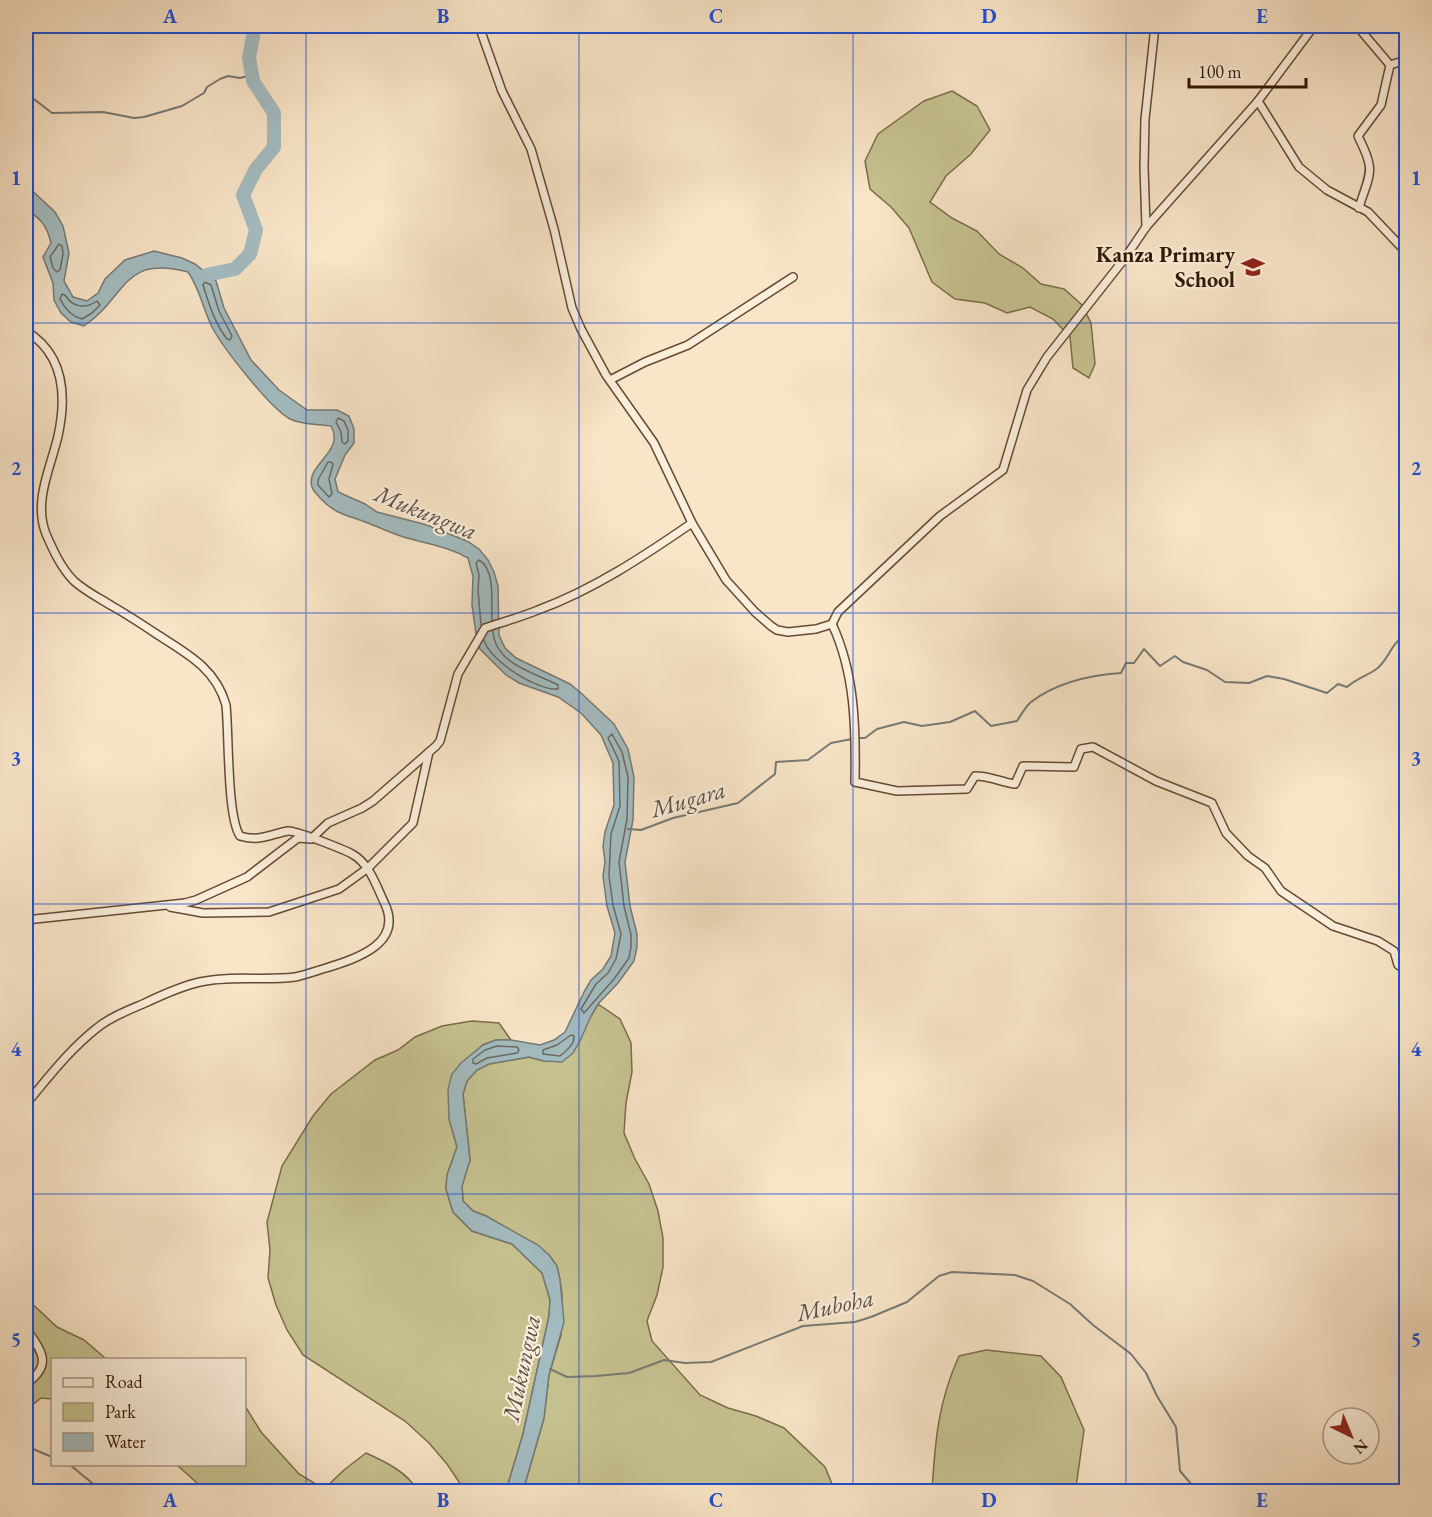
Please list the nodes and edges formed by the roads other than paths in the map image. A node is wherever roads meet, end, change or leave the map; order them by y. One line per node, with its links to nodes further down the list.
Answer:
1 (479, 26): 13 (street)
2 (1155, 26): 9 (street)
3 (1314, 26): 7 (street)
4 (1357, 26): 6 (street)
5 (1407, 60): 6 (street)
6 (1390, 65): 8 (street)
7 (1258, 101): 8 (street); 9 (street)
8 (1359, 208): 10 (street)
9 (1146, 227): 15 (street)
10 (1407, 252)
11 (793, 277): 13 (street)
12 (26, 331): 17 (street)
13 (610, 380): 14 (street)
14 (692, 523): 15 (street); 16 (street)
15 (832, 624): 21 (street)
16 (429, 752): 17 (street); 18 (street)
17 (311, 839): 18 (street); 19 (street)
18 (368, 868): 19 (street); 22 (street)
19 (161, 905): 20 (street)
20 (26, 920)
21 (1407, 969)
22 (26, 1104)
23 (26, 1328): 24 (street)
24 (26, 1384)

